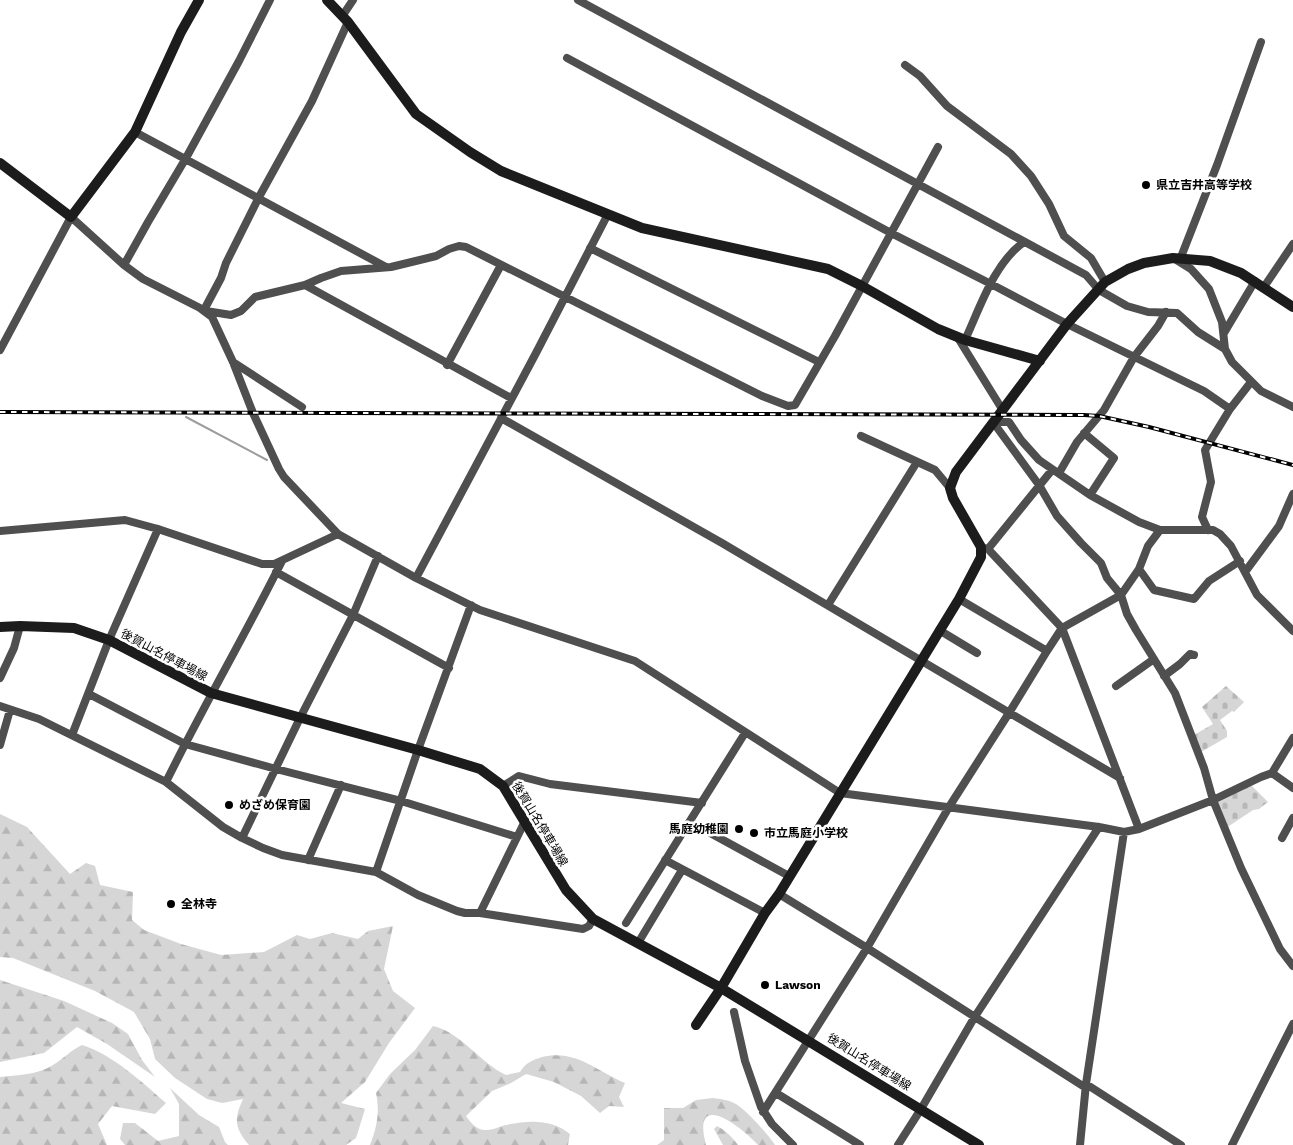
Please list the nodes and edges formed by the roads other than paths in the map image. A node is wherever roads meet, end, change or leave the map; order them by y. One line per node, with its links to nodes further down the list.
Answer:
1 (199, 0): 10 (street)
2 (270, 0): 12 (street)
3 (327, 0): 6 (street)
4 (353, 0): 6 (street)
5 (578, 0): 14 (street)
6 (345, 19): 15 (street); 16 (street)
7 (1261, 42): 22 (street)
8 (567, 58): 18 (street)
9 (905, 65): 30 (street)
10 (135, 132): 12 (street); 17 (street)
11 (938, 147): 14 (street)
12 (186, 158): 15 (street); 23 (street)
13 (0, 162): 17 (street)
14 (917, 184): 18 (street); 19 (street)
15 (258, 197): 25 (street); 34 (street)
16 (608, 214): 21 (street); 29 (street)
17 (71, 218): 23 (street); 40 (street)
18 (890, 233): 27 (street); 29 (street)
19 (1024, 242): 27 (street); 30 (street)
20 (1293, 244): 31 (street)
21 (590, 248): 32 (street); 44 (street)
22 (1177, 257): 26 (street); 30 (street); 37 (street)
23 (124, 265): 34 (street)
24 (501, 265): 25 (street); 32 (street); 45 (street)
25 (386, 267): 28 (street)
26 (1255, 280): 31 (street); 37 (street)
27 (991, 284): 36 (street); 38 (street)
28 (305, 285): 34 (street); 45 (street)
29 (862, 286): 38 (street); 44 (street)
30 (1102, 286): 35 (street); 36 (street)
31 (1264, 287): 33 (street)
32 (565, 298): 44 (street); 47 (street)
33 (1293, 307)
34 (205, 311): 43 (street)
35 (1166, 312): 39 (street); 41 (street)
36 (1067, 324): 41 (street); 42 (street)
37 (1224, 333): 39 (street)
38 (962, 339): 42 (street); 50 (street)
39 (1225, 349): 46 (street)
40 (0, 350)
41 (1134, 358): 51 (street); 54 (street)
42 (1040, 361): 50 (street)
43 (233, 362): 48 (street); 66 (street)
44 (818, 362)
45 (448, 365): 47 (street)
46 (1251, 382): 49 (street); 51 (street)
47 (511, 398): 52 (street)
48 (302, 407)
49 (1293, 407)
50 (1002, 409): 53 (street)
51 (1230, 409): 64 (street)
52 (501, 418): 74 (street); 78 (street)
53 (993, 422): 57 (street); 58 (street); 59 (street)
54 (1084, 433): 57 (street); 61 (street)
55 (861, 436): 56 (street)
56 (917, 462): 59 (street); 78 (street)
57 (1055, 472): 58 (street); 61 (street)
58 (1039, 485): 67 (street); 75 (street)
59 (950, 488): 67 (street)
60 (1293, 494): 73 (street)
61 (1090, 495): 63 (street)
62 (158, 529): 65 (street); 69 (street); 85 (street)
63 (1160, 530): 64 (street); 71 (street)
64 (1208, 530): 70 (street)
65 (0, 531)
66 (338, 534): 68 (street); 69 (street)
67 (984, 548): 76 (street); 82 (street)
68 (378, 556): 74 (street); 79 (street)
69 (282, 560): 72 (street)
70 (1240, 561): 71 (street); 73 (street)
71 (1139, 569): 75 (street)
72 (276, 572): 79 (street); 95 (street)
73 (1246, 572): 84 (street)
74 (416, 578): 77 (street)
75 (1121, 595): 82 (street); 89 (street)
76 (959, 599): 83 (street); 86 (street)
77 (471, 605): 91 (street); 101 (street)
78 (828, 605): 90 (street)
79 (353, 615): 91 (street); 100 (street)
80 (20, 626): 81 (street, 後賀山名停車場線); 85 (street, 後賀山名停車場線); 93 (street)
81 (0, 627)
82 (1062, 628): 86 (street); 109 (street)
83 (939, 630): 87 (street); 90 (street)
84 (1293, 631)
85 (110, 640): 95 (street, 後賀山名停車場線); 96 (street)
86 (1047, 651): 99 (street)
87 (977, 654)
88 (1194, 655): 92 (street)
89 (1154, 659): 92 (street); 94 (street)
90 (920, 661): 99 (street); 114 (street)
91 (448, 668): 106 (street)
92 (1164, 676): 115 (street)
93 (0, 678)
94 (1116, 686)
95 (211, 693): 100 (street, 後賀山名停車場線); 104 (street)
96 (90, 694): 102 (street); 104 (street)
97 (0, 706): 98 (street)
98 (10, 710): 102 (street); 105 (street)
99 (1009, 713): 109 (street); 118 (street)
100 (300, 718): 106 (street, 後賀山名停車場線); 107 (street)
101 (745, 733): 114 (street); 117 (street)
102 (72, 735): 110 (street)
103 (1293, 738): 108 (street)
104 (185, 744): 107 (street); 110 (street)
105 (0, 745)
106 (418, 750): 112 (street, 後賀山名停車場線); 116 (street)
107 (276, 769): 111 (street); 126 (street)
108 (1272, 773): 113 (street); 115 (street)
109 (1120, 778): 123 (street)
110 (166, 782): 126 (street)
111 (341, 785): 116 (street); 128 (street)
112 (503, 786): 117 (street); 120 (street, 後賀山名停車場線)
113 (1293, 788)
114 (840, 794): 118 (street); 132 (street)
115 (1213, 800): 123 (street); 140 (street)
116 (401, 801): 125 (street); 131 (street)
117 (702, 803): 121 (street)
118 (949, 808): 122 (street); 139 (street)
119 (1293, 818): 127 (street)
120 (525, 821): 125 (street); 136 (street, 後賀山名停車場線)
121 (690, 822): 129 (street); 132 (street)
122 (1100, 827): 124 (street); 143 (street)
123 (1139, 829): 124 (street)
124 (1124, 832): 147 (street)
125 (518, 837): 134 (street)
126 (242, 838): 128 (street)
127 (1282, 838)
128 (308, 860): 131 (street)
129 (666, 860): 130 (street); 137 (street)
130 (682, 870): 135 (street); 138 (street)
131 (376, 872): 134 (street)
132 (789, 876): 133 (street)
133 (778, 894): 135 (street); 139 (street)
134 (480, 913): 136 (street)
135 (765, 913): 141 (street)
136 (593, 918): 138 (street, 後賀山名停車場線)
137 (626, 923)
138 (638, 943): 141 (street, 後賀山名停車場線)
139 (867, 948): 143 (street); 146 (street)
140 (1293, 966)
141 (722, 988): 145 (street); 146 (street, 後賀山名停車場線)
142 (734, 1012): 150 (street)
143 (974, 1018): 147 (street); 149 (street)
144 (1293, 1024): 157 (street)
145 (696, 1025)
146 (810, 1040): 148 (street); 149 (street, 後賀山名停車場線)
147 (1086, 1086): 155 (street); 156 (street)
148 (776, 1093): 150 (street); 152 (street)
149 (921, 1109): 153 (street); 154 (street, 後賀山名停車場線)
150 (764, 1112): 151 (street)
151 (793, 1145)
152 (860, 1145)
153 (898, 1145)
154 (979, 1145)
155 (1080, 1145)
156 (1181, 1145)
157 (1232, 1145)

